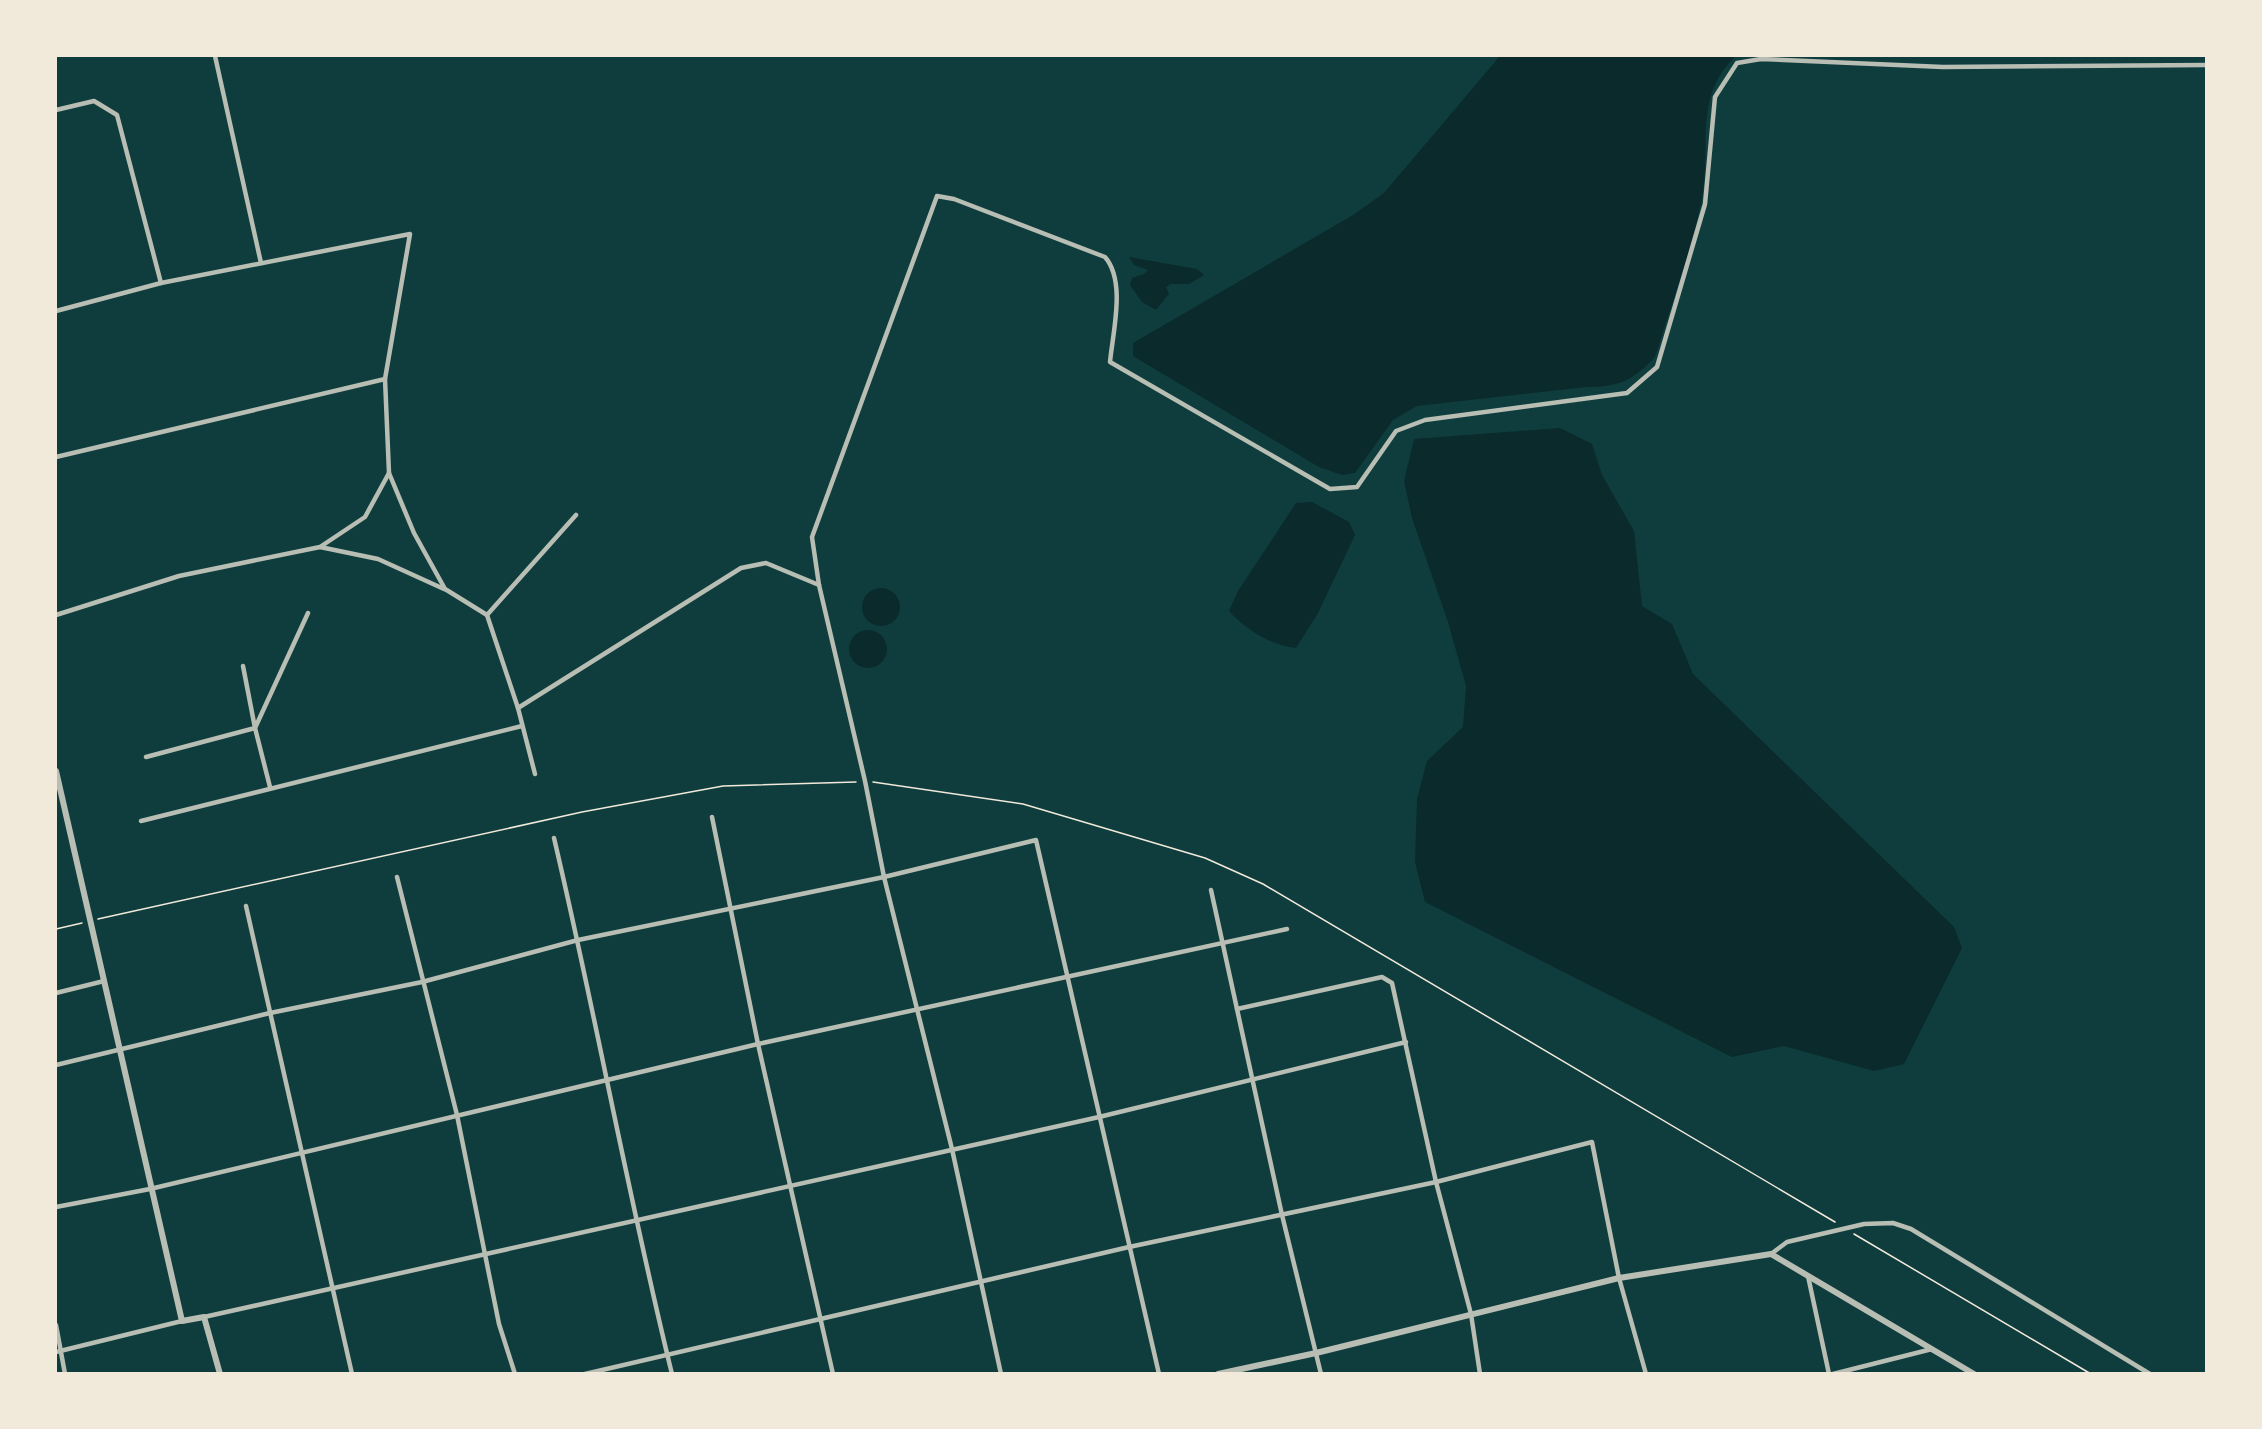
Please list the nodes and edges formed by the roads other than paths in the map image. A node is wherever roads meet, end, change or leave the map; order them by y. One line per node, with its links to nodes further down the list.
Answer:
1 (215, 56): 4 (street)
2 (2206, 65): 12 (street)
3 (56, 110): 5 (street)
4 (261, 263): 5 (street); 7 (street)
5 (161, 283): 6 (street)
6 (56, 312)
7 (385, 379): 8 (street); 9 (street)
8 (56, 457)
9 (389, 473): 11 (street); 13 (street)
10 (576, 515): 16 (street)
11 (320, 547): 13 (street); 15 (street)
12 (819, 585): 18 (street); 30 (street)
13 (445, 589): 16 (street)
14 (308, 613): 20 (street)
15 (56, 615)
16 (487, 615): 18 (street)
17 (243, 666): 20 (street)
18 (518, 708): 19 (street)
19 (522, 726): 23 (street); 25 (street)
20 (255, 728): 21 (street); 25 (street)
21 (146, 757)
22 (56, 771): 24 (street)
23 (535, 774)
24 (57, 787): 38 (street)
25 (270, 787): 27 (street)
26 (712, 817): 33 (street)
27 (141, 821)
28 (554, 838): 35 (street)
29 (397, 877): 39 (street)
30 (884, 877): 33 (street); 37 (street); 42 (street)
31 (1211, 890): 36 (street)
32 (246, 906): 43 (street)
33 (731, 909): 35 (street); 45 (street)
34 (1287, 929): 36 (street)
35 (578, 940): 39 (street); 48 (street)
36 (1224, 942): 37 (street); 41 (street)
37 (1069, 975): 42 (street); 51 (street)
38 (104, 981): 40 (street); 46 (street)
39 (422, 982): 43 (street); 50 (street)
40 (56, 993)
41 (1237, 1009): 44 (street); 49 (street)
42 (915, 1011): 45 (street); 52 (street)
43 (270, 1013): 46 (street); 53 (street)
44 (1406, 1042): 49 (street); 54 (street)
45 (758, 1044): 48 (street); 55 (street)
46 (120, 1051): 47 (street); 56 (street)
47 (56, 1065)
48 (608, 1079): 50 (street); 59 (street)
49 (1251, 1079): 51 (street); 58 (street)
50 (458, 1115): 53 (street); 61 (street)
51 (1099, 1117): 52 (street); 60 (street)
52 (952, 1149): 55 (street); 65 (street)
53 (303, 1153): 56 (street); 66 (street)
54 (1436, 1182): 58 (street); 64 (street); 67 (street)
55 (792, 1184): 59 (street); 70 (street)
56 (150, 1189): 57 (street); 69 (street)
57 (56, 1207)
58 (1282, 1215): 60 (street); 74 (street)
59 (635, 1221): 61 (street); 75 (street)
60 (1129, 1247): 65 (street); 84 (street)
61 (485, 1253): 66 (street); 79 (street)
62 (1771, 1254): 63 (street); 64 (street); 91 (street)
63 (1808, 1276): 72 (street); 89 (street)
64 (1619, 1278): 67 (street); 88 (street)
65 (982, 1281): 70 (street); 83 (street)
66 (333, 1288): 68 (street); 78 (street)
67 (1471, 1314): 74 (street); 87 (street)
68 (204, 1317): 69 (street); 77 (street)
69 (182, 1321): 73 (street)
70 (821, 1321): 75 (street); 82 (street)
71 (56, 1325): 73 (street)
72 (1933, 1349): 89 (street); 90 (street)
73 (58, 1351): 76 (street)
74 (1316, 1353): 85 (street); 86 (street)
75 (667, 1355): 80 (street); 81 (street)
76 (65, 1374)
77 (220, 1374)
78 (352, 1374)
79 (514, 1374)
80 (585, 1374)
81 (672, 1374)
82 (833, 1374)
83 (1001, 1374)
84 (1159, 1374)
85 (1218, 1374)
86 (1322, 1374)
87 (1480, 1374)
88 (1646, 1374)
89 (1831, 1374)
90 (1974, 1374)
91 (2150, 1374)

